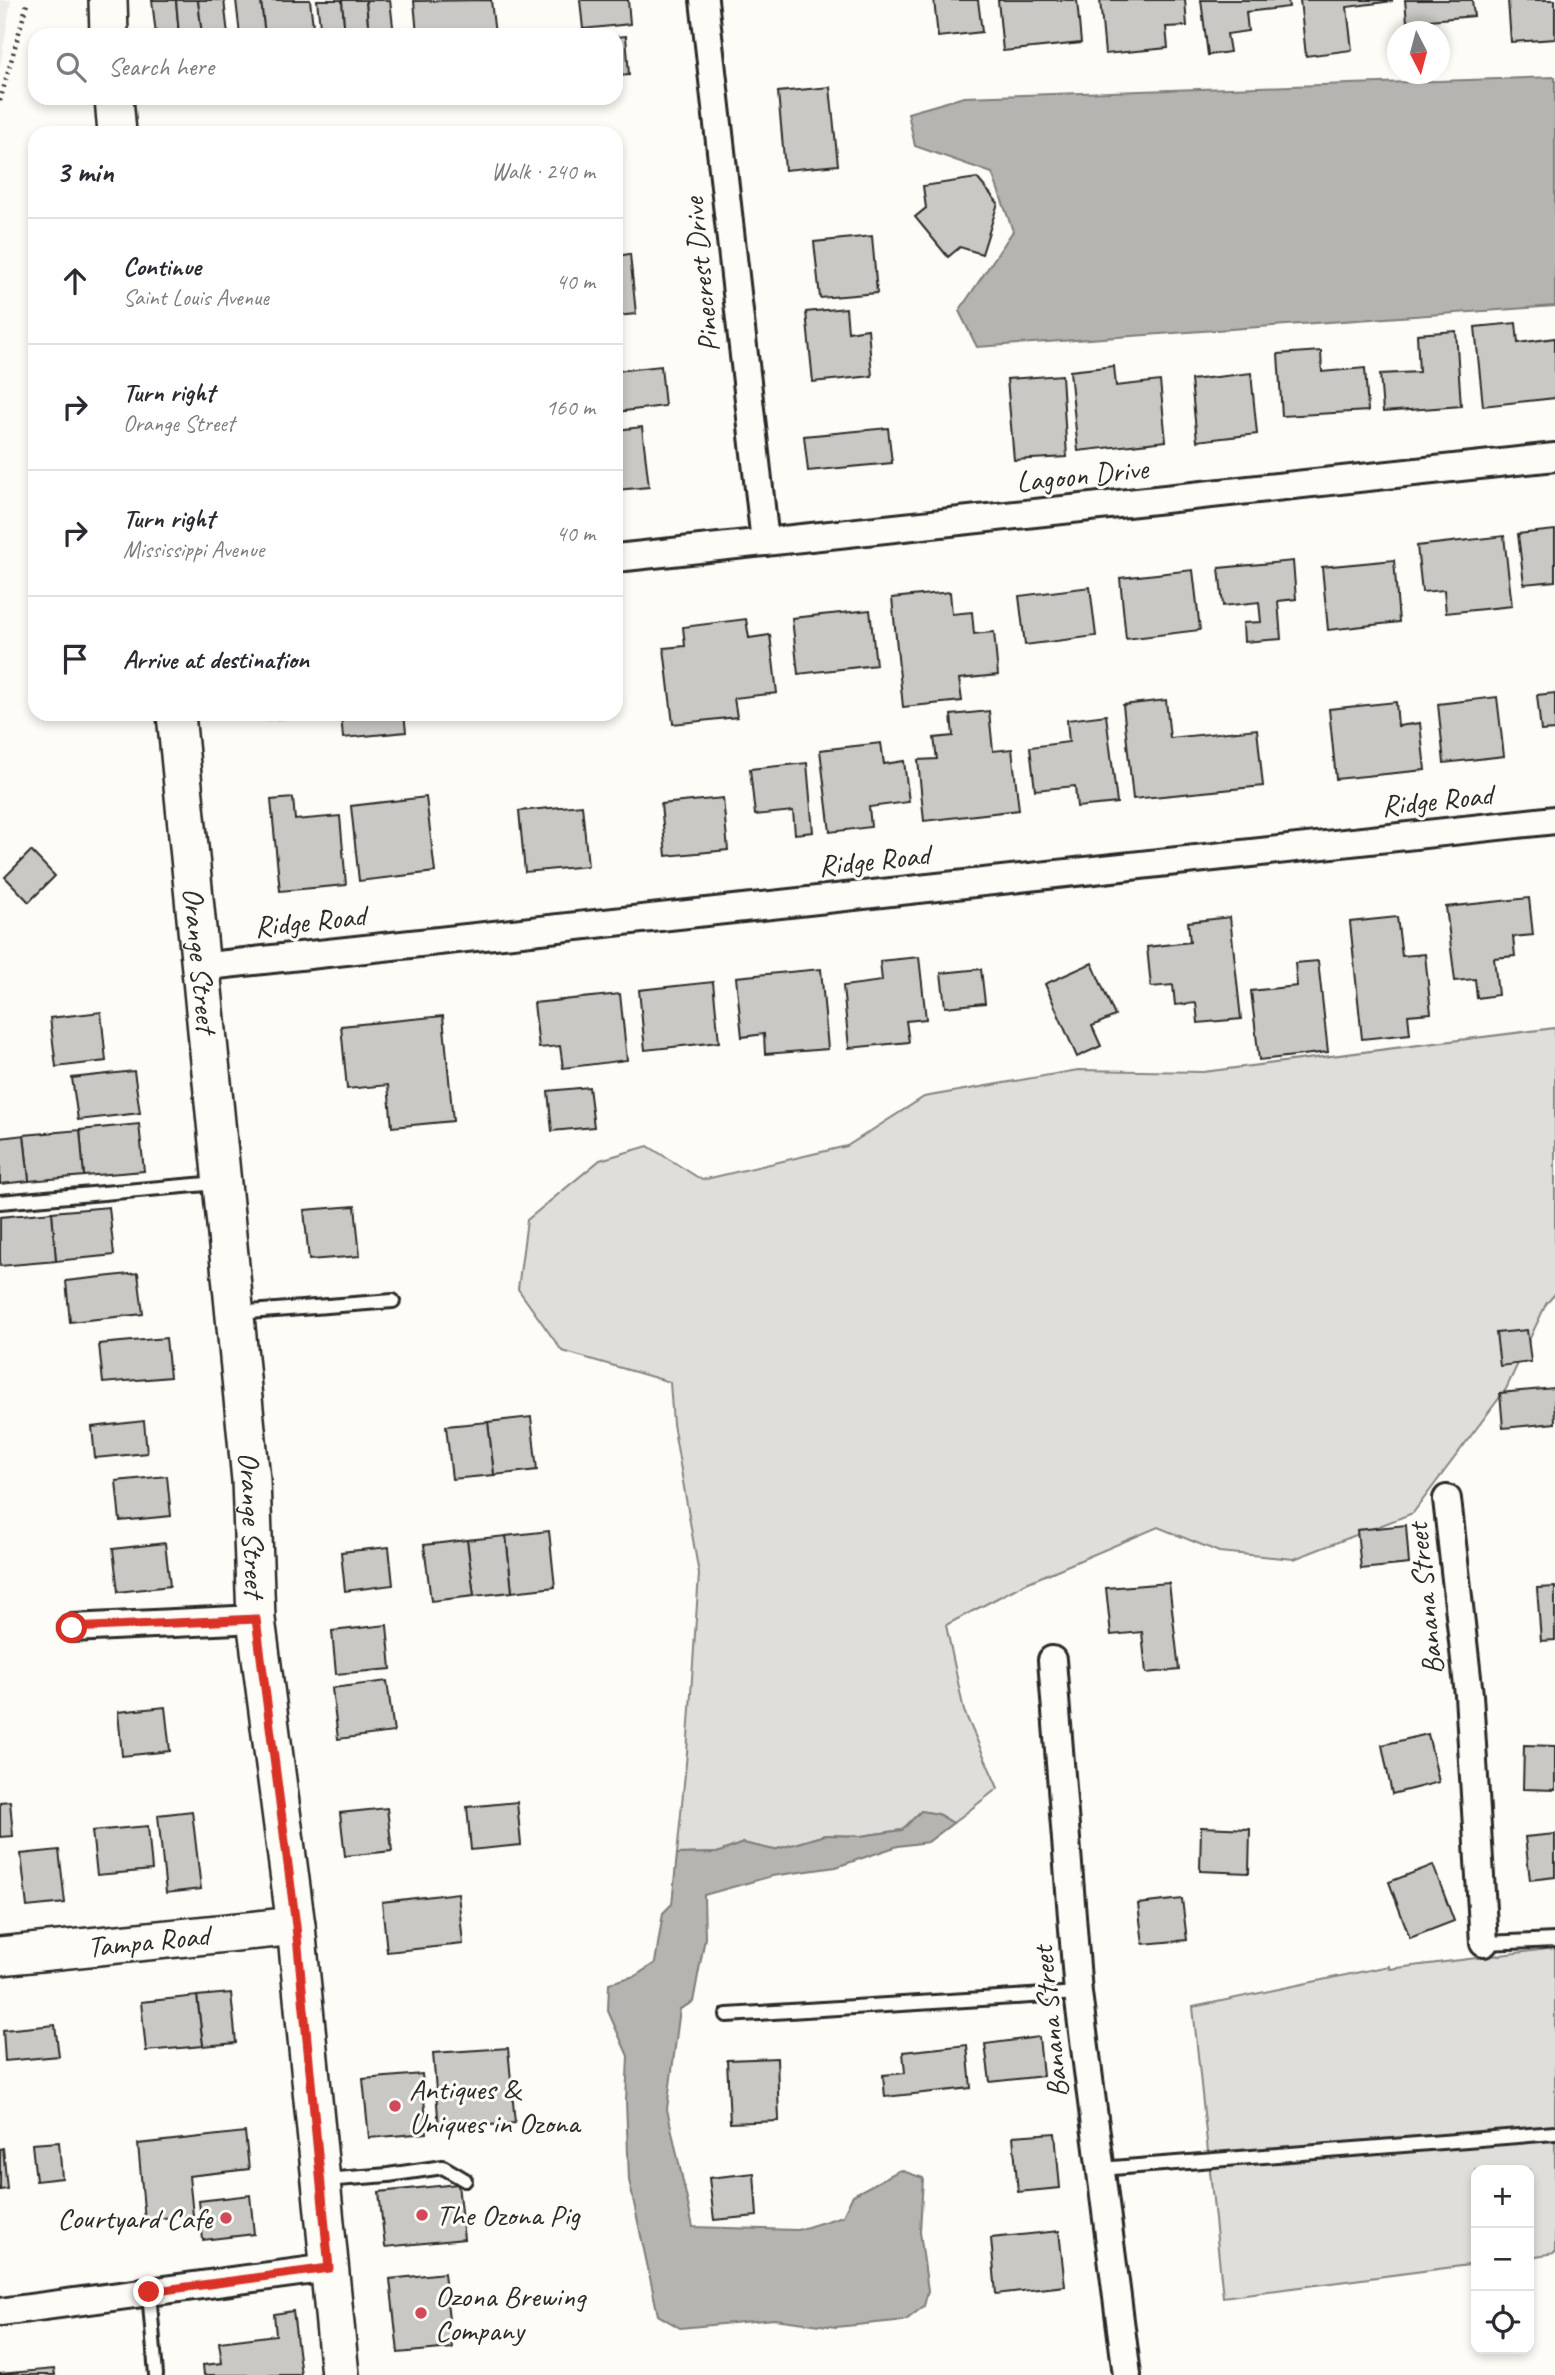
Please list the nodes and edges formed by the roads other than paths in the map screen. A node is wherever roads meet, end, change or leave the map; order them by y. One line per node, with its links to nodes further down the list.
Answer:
1 (108, 0): 3 (street)
2 (704, 0): 7 (street, Pinecrest Drive)
3 (109, 28)
4 (115, 105): 5 (street)
5 (116, 126)
6 (1555, 457): 7 (street, Lagoon Drive)
7 (765, 542): 8 (street, Lagoon Drive)
8 (623, 557)
9 (177, 721): 11 (street, Orange Street)
10 (1555, 820): 11 (street, Ridge Road)
11 (200, 967): 12 (street, Orange Street)
12 (221, 1183): 13 (lane); 15 (street, Orange Street)
13 (0, 1202)
14 (393, 1301): 15 (lane)
15 (234, 1314): 17 (street, Orange Street)
16 (1447, 1499): 22 (street, Banana Street)
17 (256, 1619): 18 (street); 20 (street, Orange Street)
18 (72, 1628)
19 (1052, 1660): 24 (street, Banana Street)
20 (296, 1926): 23 (street, Tampa Road); 28 (street, Orange Street)
21 (1555, 1940): 22 (lane)
22 (1484, 1943)
23 (0, 1956)
24 (1078, 1993): 25 (lane); 27 (street, Banana Street)
25 (727, 2015)
26 (1555, 2133): 27 (lane)
27 (1101, 2169): 35 (street, Banana Street)
28 (321, 2180): 29 (lane); 30 (street, Orange Street)
29 (466, 2180)
30 (329, 2268): 31 (street); 34 (street, Orange Street)
31 (149, 2292): 32 (street); 33 (lane)
32 (0, 2312)
33 (156, 2375)
34 (340, 2375)
35 (1127, 2375)

